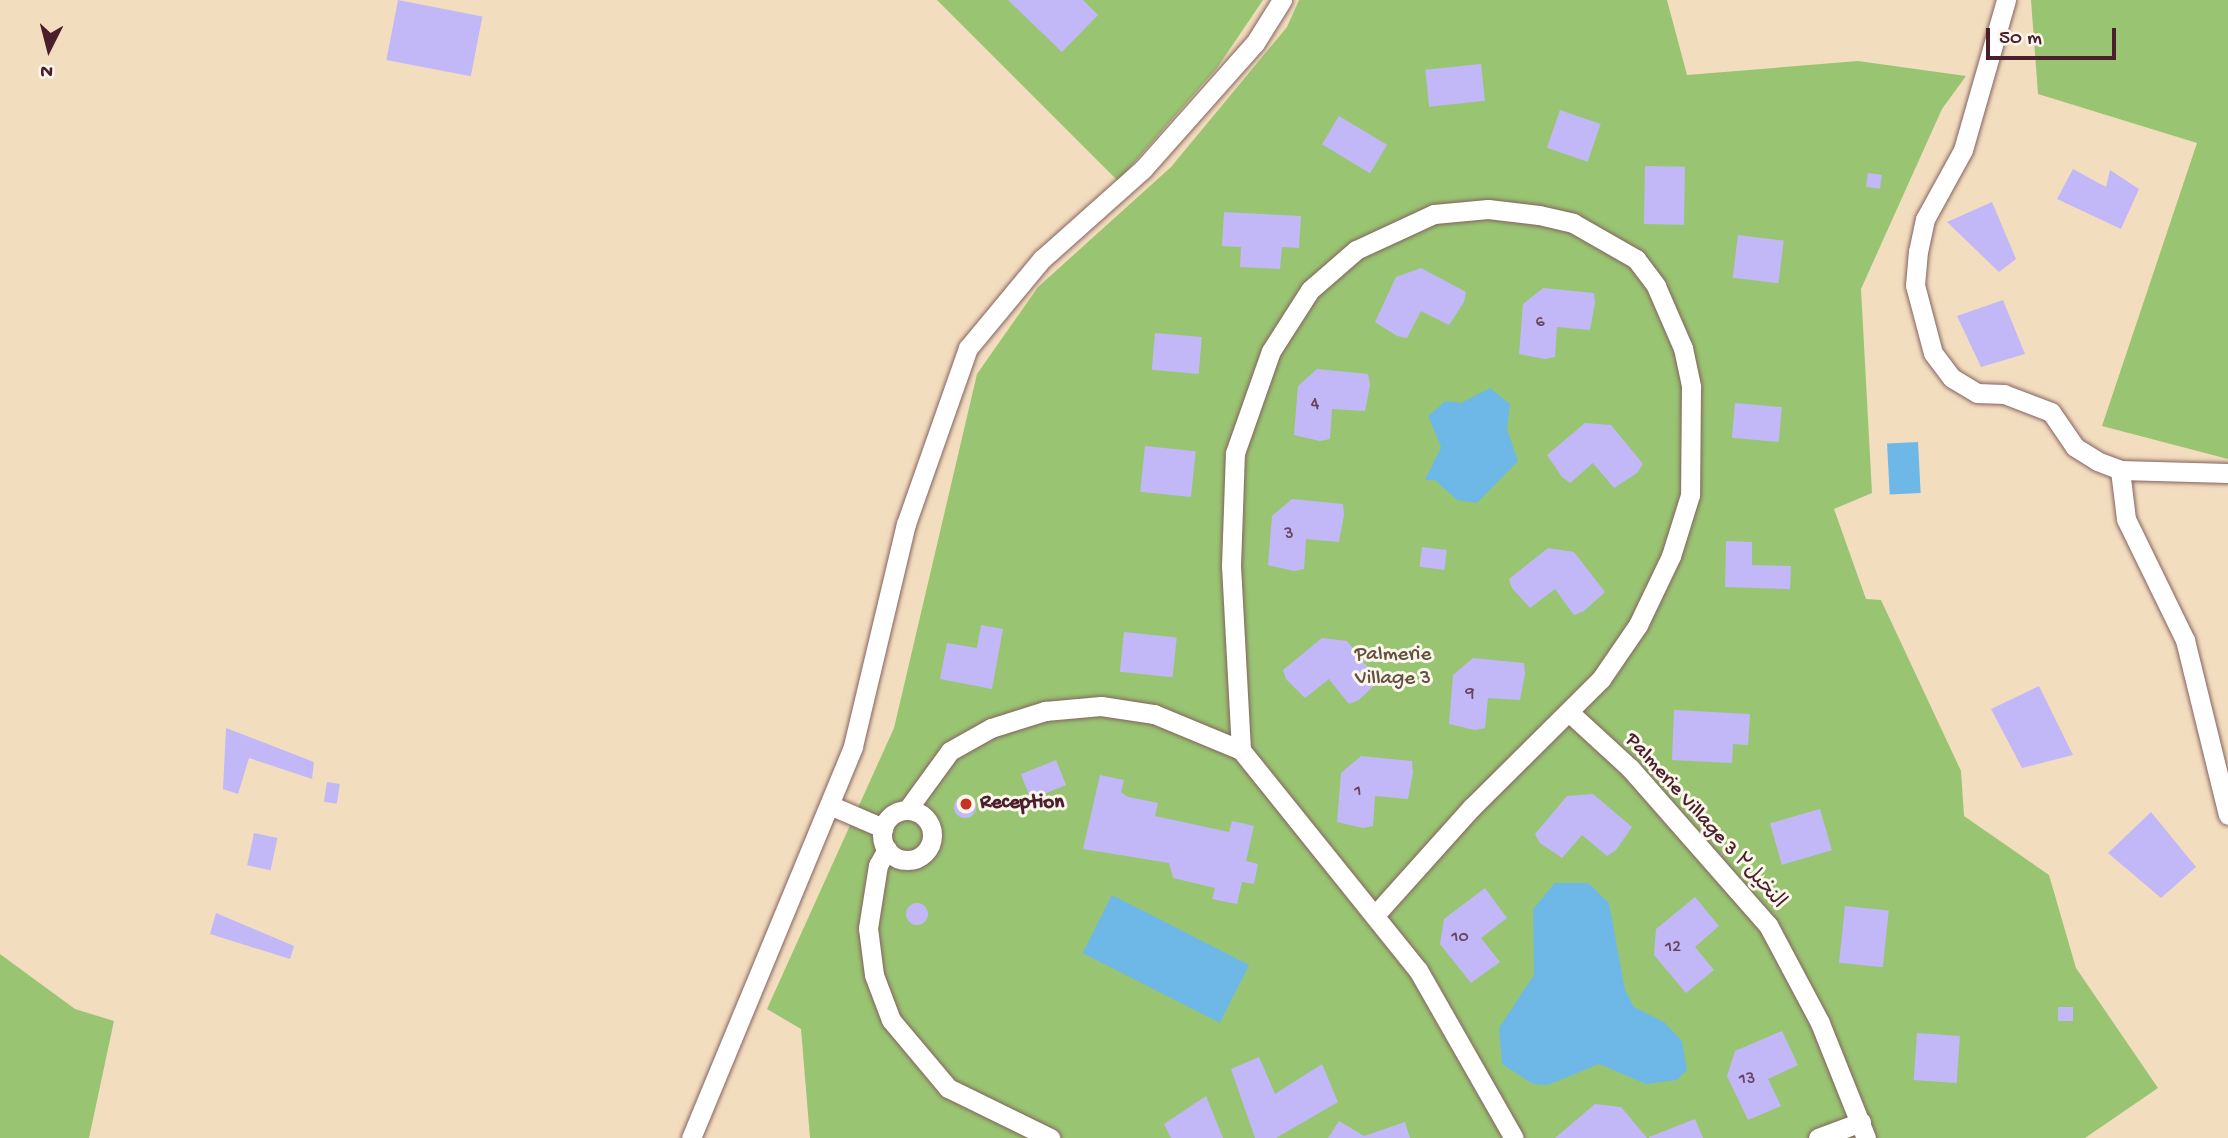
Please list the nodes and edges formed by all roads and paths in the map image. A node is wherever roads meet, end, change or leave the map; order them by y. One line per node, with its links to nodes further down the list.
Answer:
1 (1282, 0): 7 (street)
2 (2006, 0): 3 (street)
3 (2120, 470): 4 (street); 9 (street)
4 (2228, 473)
5 (1571, 714): 6 (street); 12 (street); 13 (street, Palmerie Village 3 النخيل٣)
6 (1241, 750): 8 (street); 12 (street)
7 (832, 806): 10 (street); 14 (street)
8 (907, 810): 10 (street); 11 (street)
9 (2228, 815)
10 (883, 828): 11 (street)
11 (887, 849): 15 (street)
12 (1377, 913): 16 (street)
13 (1863, 1130): 17 (street, Palmerie Village 3 النخيل٣)
14 (691, 1138)
15 (1050, 1138)
16 (1514, 1138)
17 (1818, 1138)

